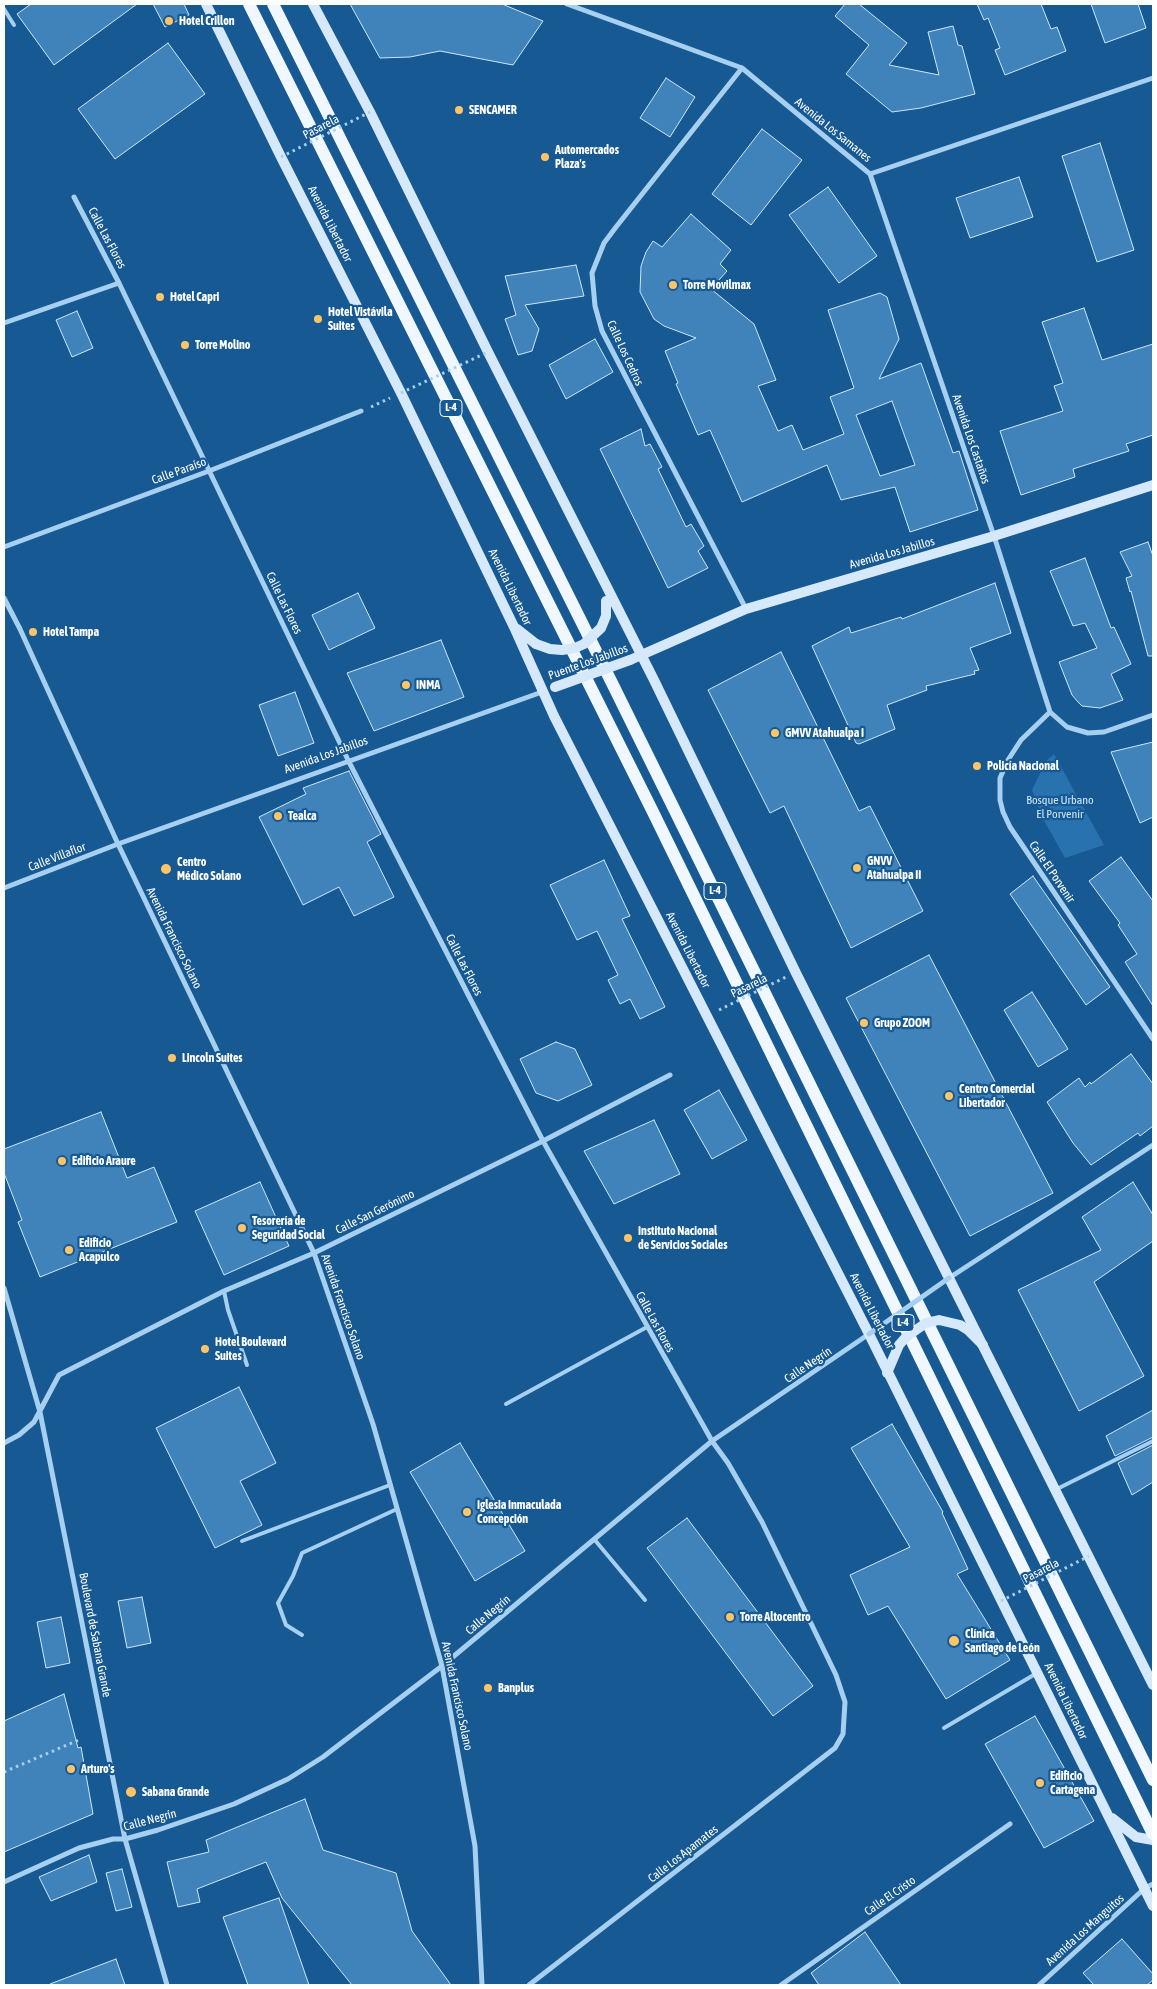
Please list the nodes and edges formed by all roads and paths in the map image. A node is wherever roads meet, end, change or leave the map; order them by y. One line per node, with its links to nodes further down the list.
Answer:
1 (206, 4): 11 (main road, Avenida Libertador / L-4)
2 (249, 4): 74 (main road, Avenida Libertador / L-4)
3 (273, 4): 71 (main road, L-4)
4 (313, 4): 10 (main road, L-4)
5 (567, 4): 8 (street, Avenida Los Samanes)
6 (4, 9): 7 (lane)
7 (14, 25)
8 (742, 68): 12 (street, Avenida Los Samanes); 25 (street, Calle Los Cedros)
9 (1153, 78): 12 (street, Avenida Los Samanes)
10 (370, 112): 11 (path, Pasarela, bridge); 16 (main road, L-4)
11 (281, 158): 17 (main road, Avenida Libertador / L-4)
12 (870, 174): 21 (street, Avenida Los Castaños)
13 (74, 197): 14 (street, Calle Las Flores)
14 (119, 283): 15 (street); 19 (street, Calle Las Flores)
15 (4, 323)
16 (488, 352): 17 (path, bridge); 23 (main road, L-4)
17 (401, 393): 18 (path); 26 (main road, Avenida Libertador / L-4)
18 (361, 411): 19 (street, Calle Paraíso)
19 (210, 471): 22 (street, Calle Paraíso); 31 (street, Calle Las Flores)
20 (1153, 485): 21 (main road, Avenida Los Jabillos)
21 (994, 536): 25 (main road, Avenida Los Jabillos); 29 (street, Avenida Los Castaños)
22 (4, 547)
23 (602, 578): 26 (main road, L-4, bridge); 27 (main road, L-4)
24 (4, 598): 32 (street, Avenida Francisco Solano)
25 (746, 610): 27 (main road, Avenida Los Jabillos)
26 (514, 627): 28 (main road, Avenida Libertador / L-4)
27 (642, 656): 28 (main road, Puente Los Jabillos, bridge); 41 (main road, L-4)
28 (542, 692): 31 (street, Avenida Los Jabillos); 45 (main road, Avenida Libertador / L-4)
29 (1050, 712): 30 (street); 36 (street, Calle El Porvenir)
30 (1153, 715)
31 (348, 760): 32 (street, Avenida Los Jabillos); 38 (street, Calle Las Flores)
32 (118, 844): 33 (street, Calle Villaflor); 40 (street, Avenida Francisco Solano)
33 (4, 888)
34 (786, 977): 35 (path, Pasarela, bridge)
35 (720, 1010)
36 (1153, 1039)
37 (670, 1075): 38 (street, Calle San Gerónimo)
38 (542, 1141): 40 (street, Calle San Gerónimo); 44 (street, Calle Las Flores)
39 (1153, 1145): 41 (street)
40 (314, 1254): 43 (street, Calle San Gerónimo); 54 (street, Avenida Francisco Solano)
41 (949, 1278): 45 (street, Calle Negrín, bridge); 46 (main road, L-4)
42 (4, 1288): 50 (street, Boulevard de Sabana Grande)
43 (224, 1291): 47 (lane); 50 (street, Calle San Gerónimo)
44 (647, 1327): 49 (lane); 51 (street, Calle Las Flores)
45 (869, 1334): 48 (main road, Avenida Libertador / L-4); 51 (street, Calle Negrín)
46 (984, 1345): 48 (main road, L-4, bridge); 55 (main road, L-4)
47 (247, 1365)
48 (887, 1373): 61 (main road, Avenida Libertador / L-4)
49 (506, 1404)
50 (40, 1412): 53 (street); 75 (street, Boulevard de Sabana Grande)
51 (712, 1441): 57 (street, Calle Negrín); 68 (street, Calle Las Flores)
52 (1153, 1441): 55 (lane)
53 (4, 1443)
54 (390, 1485): 56 (street, Avenida Francisco Solano); 58 (lane)
55 (1055, 1490): 59 (main road, L-4)
56 (397, 1509): 62 (lane); 64 (street, Avenida Francisco Solano)
57 (594, 1539): 60 (lane); 64 (street, Calle Negrín)
58 (242, 1541)
59 (1089, 1556): 61 (path, Pasarela, bridge); 63 (main road, L-4)
60 (645, 1600)
61 (1000, 1601): 65 (main road, Avenida Libertador / L-4)
62 (302, 1635)
63 (1149, 1665): 66 (main road, L-4)
64 (442, 1666): 75 (street, Calle Negrín); 81 (street, Avenida Francisco Solano)
65 (1037, 1673): 67 (lane); 72 (main road, Avenida Libertador / L-4)
66 (1153, 1684)
67 (944, 1728)
68 (843, 1734): 82 (street, Calle Los Apamates)
69 (81, 1739): 70 (path)
70 (4, 1772)
71 (1153, 1780)
72 (1106, 1812): 76 (main road, L-4); 78 (main road, Avenida Libertador / L-4)
73 (1010, 1824): 83 (street, Calle El Cristo)
74 (1153, 1834)
75 (125, 1839): 77 (street, Calle Negrín); 80 (street, Boulevard de Sabana Grande)
76 (1153, 1840)
77 (4, 1882)
78 (1149, 1886): 79 (main road, Avenida Libertador / L-4); 84 (street, Avenida Los Manguitos)
79 (1153, 1906)
80 (167, 1985)
81 (482, 1985)
82 (529, 1985)
83 (781, 1985)
84 (1038, 1985)

